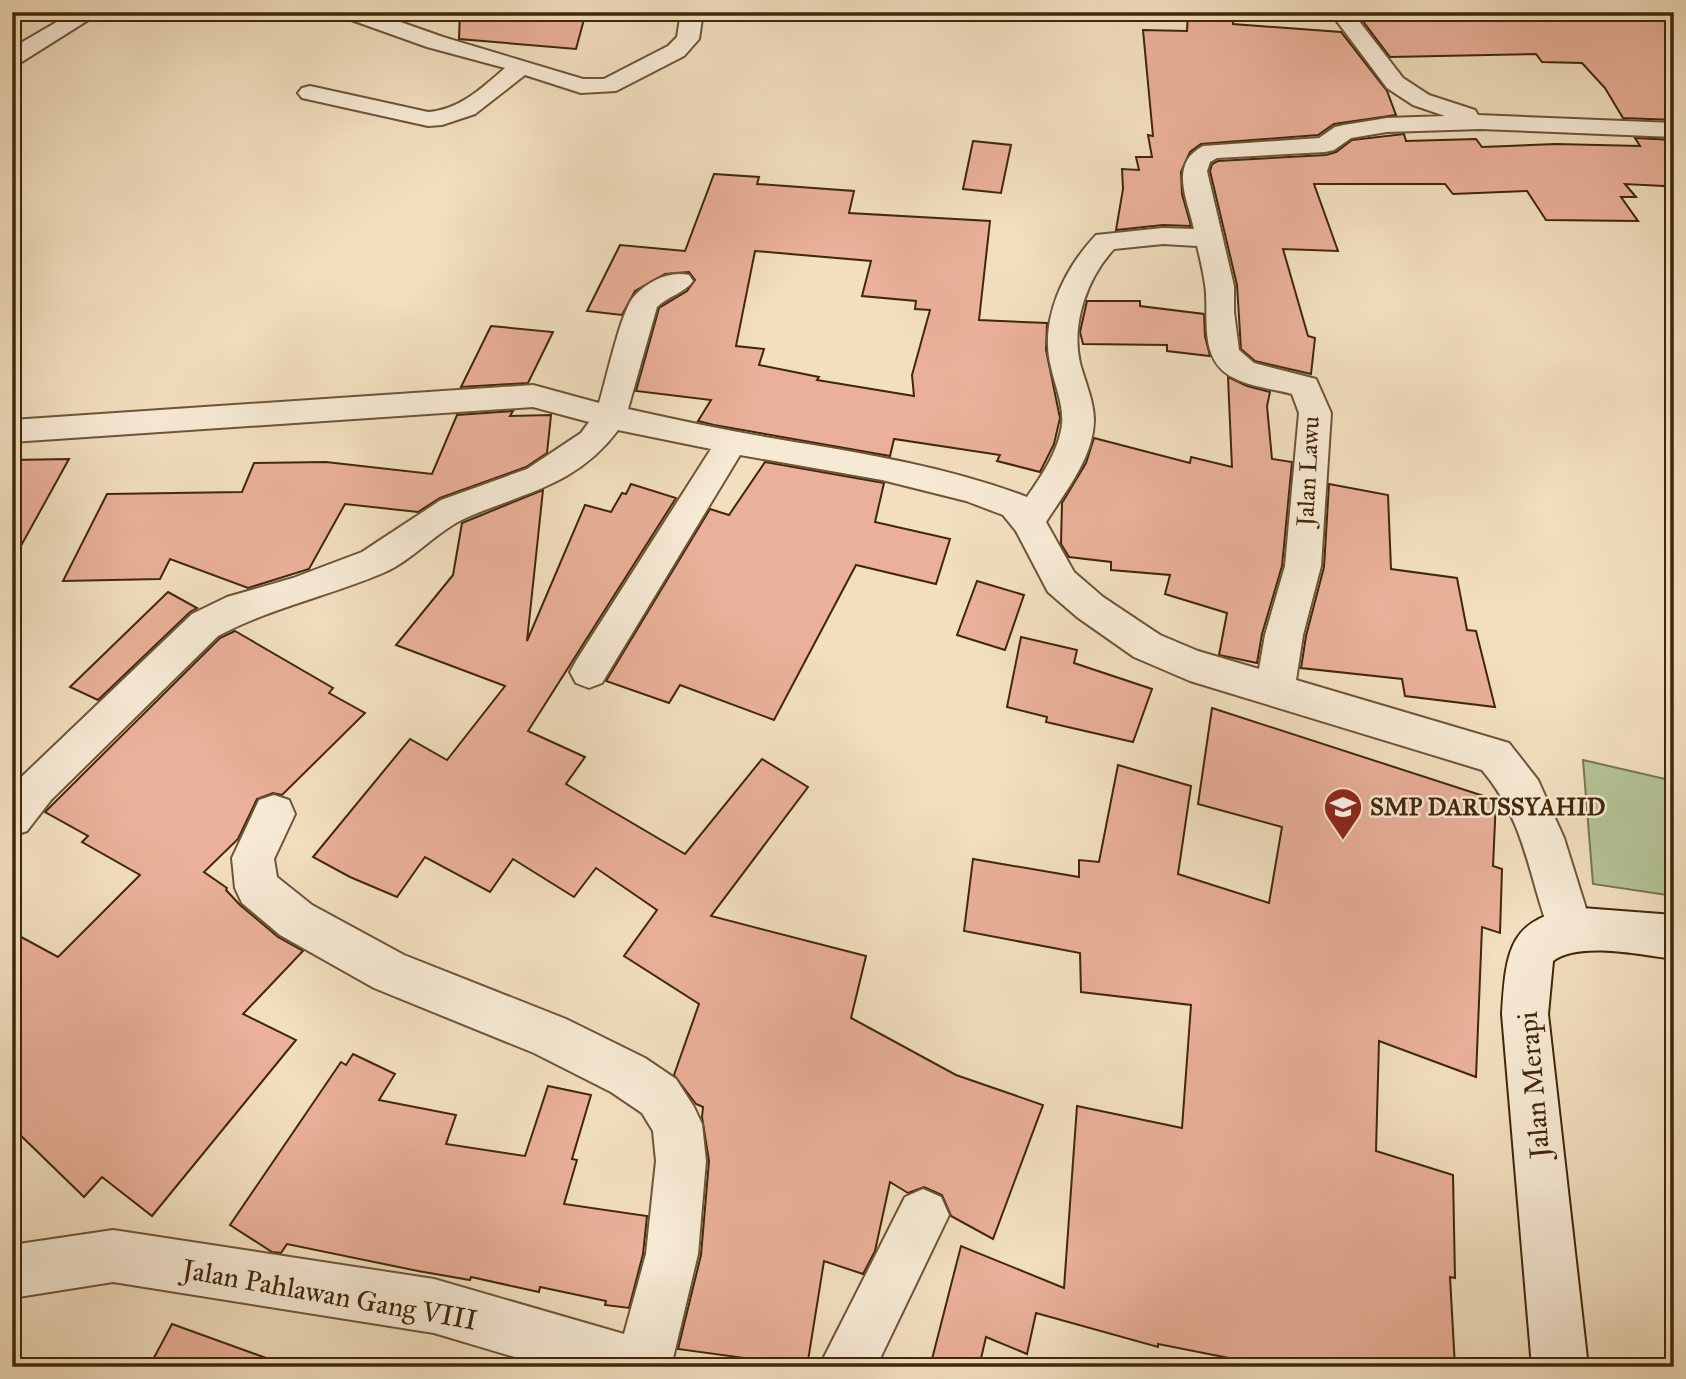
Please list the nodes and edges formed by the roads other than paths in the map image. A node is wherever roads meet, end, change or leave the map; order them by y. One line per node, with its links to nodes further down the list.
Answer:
1 (90, 12): 5 (street)
2 (692, 12): 6 (street)
3 (1341, 12): 8 (street)
4 (364, 14): 6 (street)
5 (12, 58)
6 (522, 66): 7 (street)
7 (310, 93)
8 (1481, 122): 9 (street, Jalan Lawu); 10 (street, Jalan Lawu)
9 (1674, 130)
10 (1209, 238): 15 (street); 17 (street, Jalan Lawu)
11 (679, 281): 12 (street)
12 (610, 417): 13 (street); 14 (street); 19 (street)
13 (12, 431)
14 (732, 442): 15 (street); 16 (street)
15 (1029, 522): 17 (street)
16 (589, 672)
17 (1275, 690): 20 (street)
18 (274, 814): 24 (street)
19 (12, 817)
20 (1571, 931): 21 (street, Jalan Merapi); 26 (street, Jalan Merapi)
21 (1674, 937)
22 (923, 1215): 25 (street)
23 (12, 1272): 24 (street, Jalan Pahlawan Gang VIII)
24 (643, 1367)
25 (847, 1367)
26 (1560, 1367)

